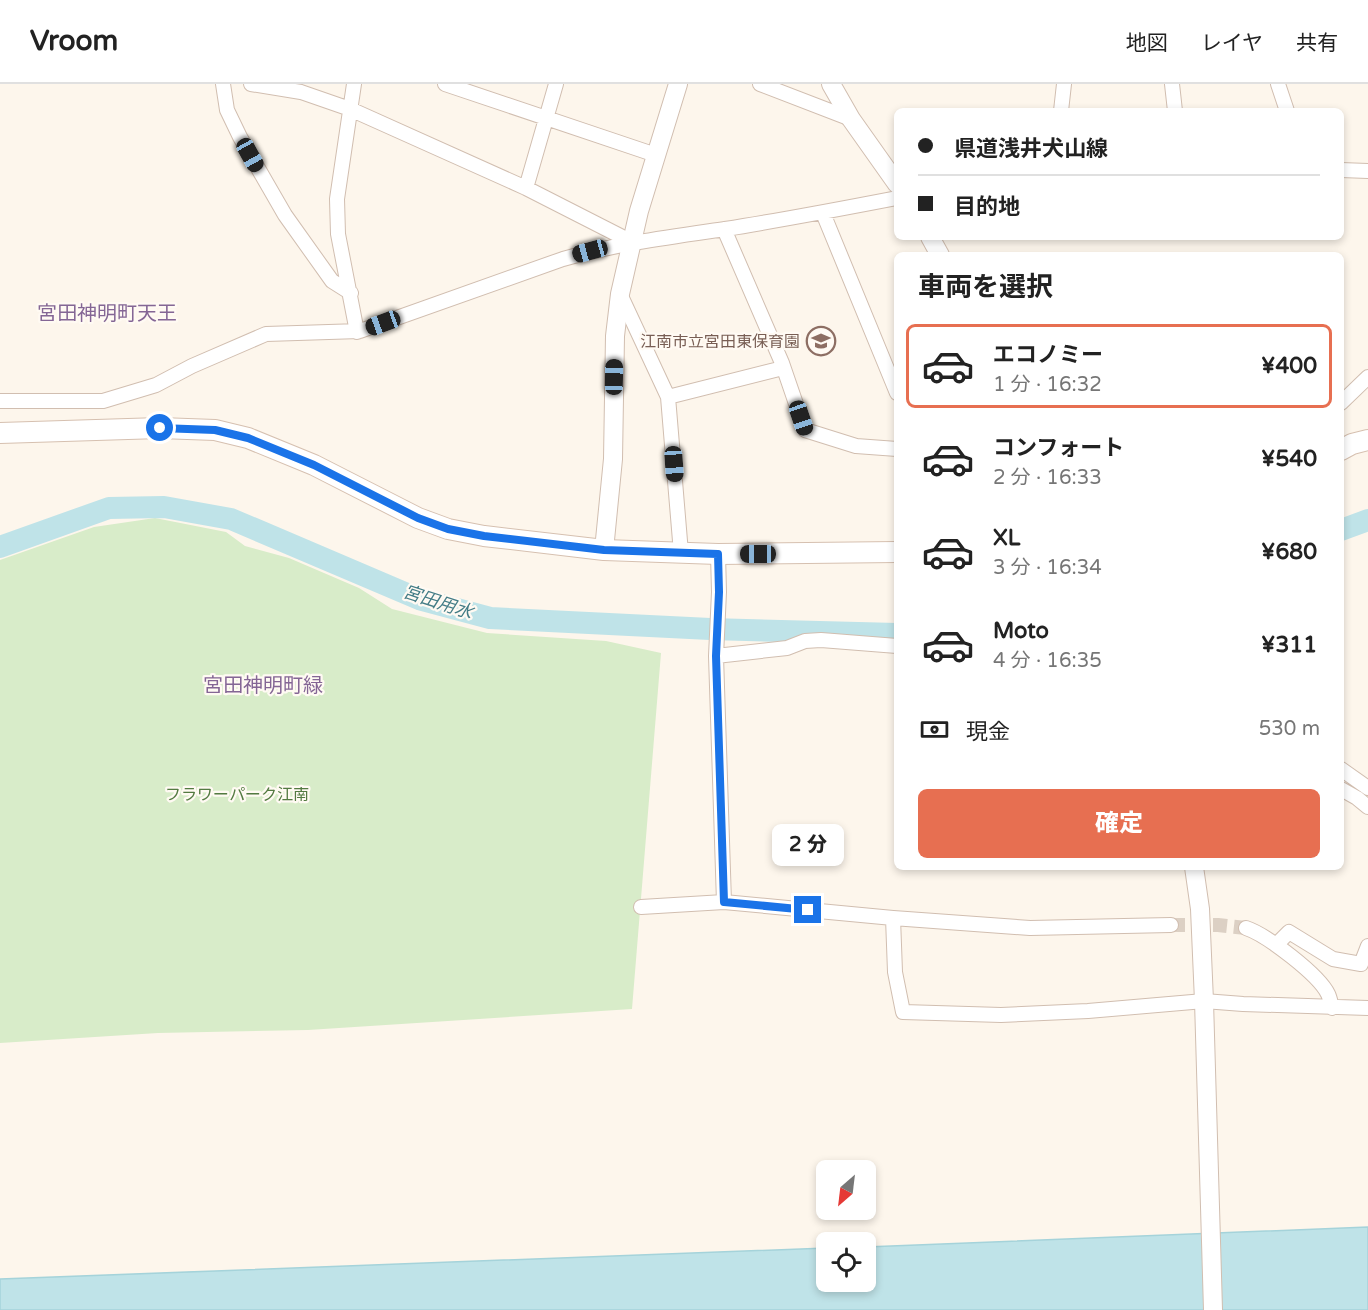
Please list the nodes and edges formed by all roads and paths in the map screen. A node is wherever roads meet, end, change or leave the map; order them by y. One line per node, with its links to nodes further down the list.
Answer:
1 (223, 84): 27 (street)
2 (251, 84): 15 (street)
3 (354, 84): 15 (street)
4 (445, 84): 16 (street)
5 (556, 84): 16 (street)
6 (678, 84): 18 (street)
7 (760, 84): 17 (street)
8 (831, 84): 17 (street)
9 (1064, 84): 12 (street)
10 (1172, 84): 13 (street)
11 (1278, 84): 14 (street)
12 (1061, 108)
13 (1175, 108)
14 (1286, 108)
15 (350, 109): 22 (street); 27 (street)
16 (546, 118): 18 (street); 22 (street)
17 (851, 119): 21 (street)
18 (656, 155): 26 (street)
19 (1344, 170): 20 (street)
20 (1368, 171)
21 (894, 180)
22 (526, 188): 26 (street)
23 (894, 199): 24 (street)
24 (823, 213): 25 (street); 33 (street)
25 (724, 229): 26 (street); 30 (street)
26 (632, 242): 28 (street); 29 (street)
27 (351, 293): 29 (street)
28 (620, 294): 35 (street); 42 (street)
29 (357, 332): 37 (street)
30 (783, 368): 35 (street); 41 (street)
31 (1368, 377): 34 (street)
32 (1344, 385): 34 (street)
33 (894, 386)
34 (1354, 391): 36 (street)
35 (668, 396): 44 (street)
36 (1344, 400)
37 (0, 401)
38 (0, 433): 42 (main road)
39 (1368, 440): 40 (main road)
40 (1344, 448)
41 (894, 449)
42 (604, 550): 44 (main road)
43 (894, 552): 45 (main road)
44 (681, 553): 45 (main road)
45 (718, 554): 47 (street)
46 (894, 646): 47 (street)
47 (716, 656): 53 (street)
48 (1344, 771): 49 (street)
49 (1368, 788)
50 (1344, 791): 51 (street)
51 (1368, 807)
52 (1194, 870): 60 (street)
53 (724, 902): 54 (street); 55 (street)
54 (641, 907)
55 (893, 918): 56 (street); 60 (street)
56 (1171, 925)
57 (1246, 928): 58 (street)
58 (1276, 945): 59 (street); 61 (street)
59 (1368, 946)
60 (1204, 1001): 61 (street); 63 (street)
61 (1332, 1008): 62 (street)
62 (1368, 1008)
63 (1213, 1310)

